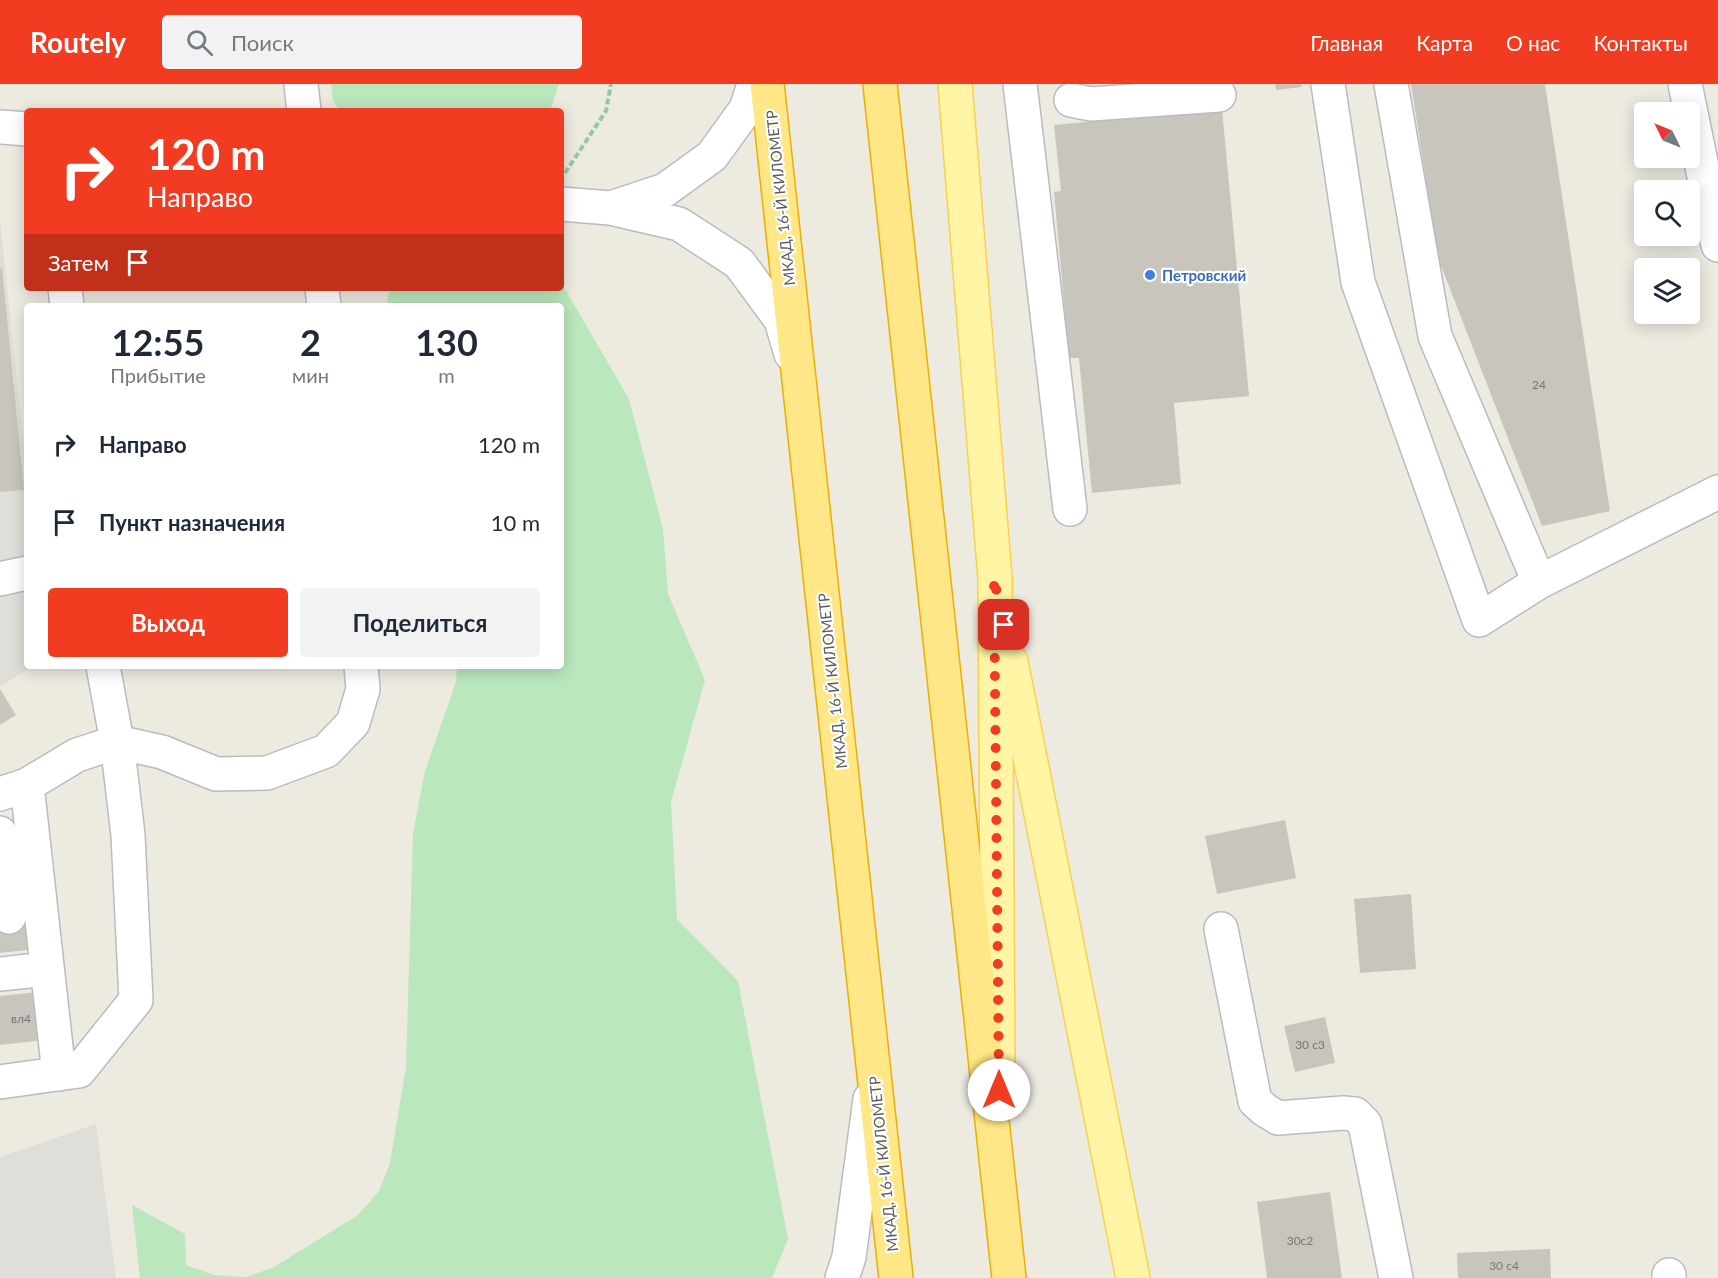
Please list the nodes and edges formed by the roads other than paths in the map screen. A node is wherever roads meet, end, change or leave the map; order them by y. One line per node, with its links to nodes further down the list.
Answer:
1 (301, 84): 12 (street)
2 (754, 84): 16 (street)
3 (767, 84): 18 (highway, МКАД, 16-Й КИЛОМЕТР)
4 (880, 84): 37 (highway)
5 (955, 84): 23 (main road)
6 (1328, 84): 24 (street)
7 (1391, 84): 24 (street)
8 (1685, 84): 17 (street)
9 (1070, 92): 10 (street); 11 (street)
10 (1219, 95)
11 (1022, 98): 20 (street)
12 (304, 108)
13 (0, 127): 14 (street)
14 (24, 129)
15 (564, 204): 16 (street)
16 (610, 208): 18 (street)
17 (1718, 245)
18 (801, 387): 34 (highway, МКАД, 16-Й КИЛОМЕТР)
19 (1718, 492): 24 (street)
20 (1070, 508)
21 (24, 574): 22 (street)
22 (0, 579)
23 (994, 579): 37 (main road); 41 (main road)
24 (1539, 582)
25 (104, 669): 27 (street)
26 (361, 669): 27 (street)
27 (117, 742): 28 (street); 35 (street)
28 (13, 790): 33 (street)
29 (0, 833): 30 (street)
30 (9, 917)
31 (1221, 929): 42 (street)
32 (9, 966): 33 (street)
33 (47, 969): 35 (street)
34 (874, 1073): 38 (street); 39 (highway, МКАД, 16-Й КИЛОМЕТР)
35 (59, 1074): 36 (street)
36 (0, 1082)
37 (999, 1186): 40 (highway)
38 (842, 1278)
39 (896, 1278)
40 (1009, 1278)
41 (1133, 1278)
42 (1396, 1278)

